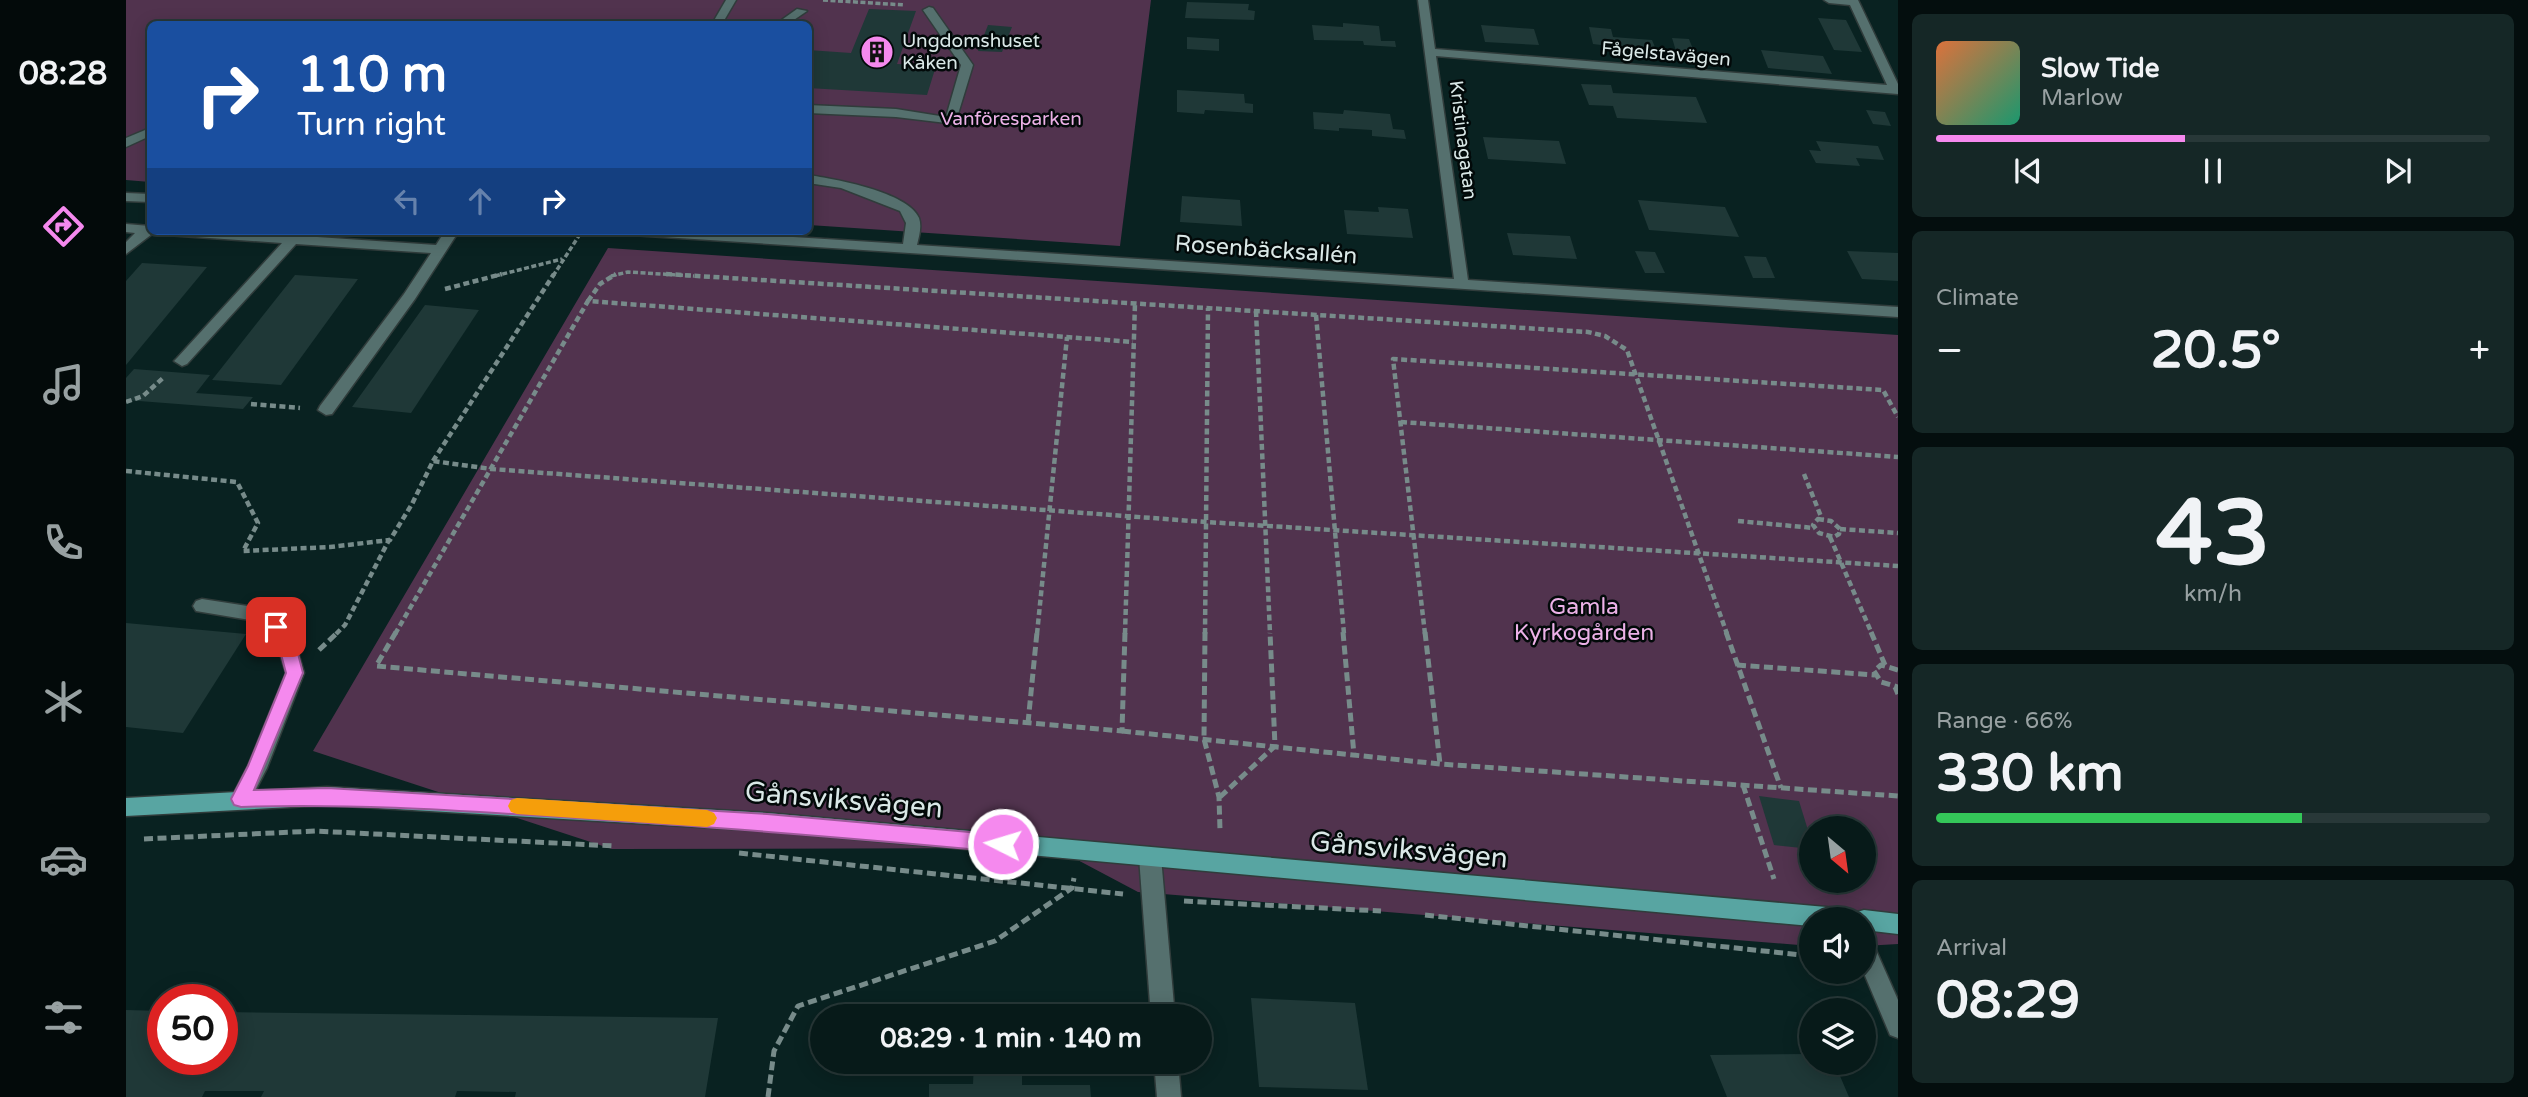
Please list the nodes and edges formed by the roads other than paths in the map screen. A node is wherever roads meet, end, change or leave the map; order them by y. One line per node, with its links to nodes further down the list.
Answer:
1 (731, 0): 7 (street)
2 (1423, 0): 9 (street, Kristinagatan)
3 (1829, 0): 4 (street)
4 (1853, 1): 10 (street)
5 (929, 10): 11 (street)
6 (801, 11): 8 (street)
7 (718, 21)
8 (786, 21)
9 (1432, 52): 10 (street, Fågelstavägen); 27 (street, Kristinagatan)
10 (1897, 90)
11 (812, 109)
12 (147, 133): 13 (street)
13 (126, 143)
14 (812, 180): 26 (street)
15 (126, 197): 16 (street)
16 (147, 198)
17 (126, 228): 18 (street)
18 (147, 230)
19 (147, 231): 25 (street)
20 (230, 235): 23 (street)
21 (449, 235): 24 (street)
22 (690, 235): 26 (street, Rosenbäcksallén)
23 (293, 239): 24 (street); 29 (street)
24 (439, 249): 30 (street)
25 (126, 250)
26 (908, 250): 27 (street, Rosenbäcksallén)
27 (1462, 285): 28 (street, Rosenbäcksallén)
28 (1898, 312)
29 (183, 361)
30 (326, 410)
31 (202, 606): 32 (street)
32 (241, 799): 33 (main road, Gånsviksvägen); 34 (main road, Gånsviksvägen)
33 (126, 807)
34 (1150, 857): 35 (main road, Gånsviksvägen); 39 (street)
35 (1799, 915)
36 (1876, 921): 37 (main road)
37 (1898, 924)
38 (1876, 976): 40 (street)
39 (1162, 1004)
40 (1898, 1027)
41 (1167, 1074): 42 (street)
42 (1169, 1097)

